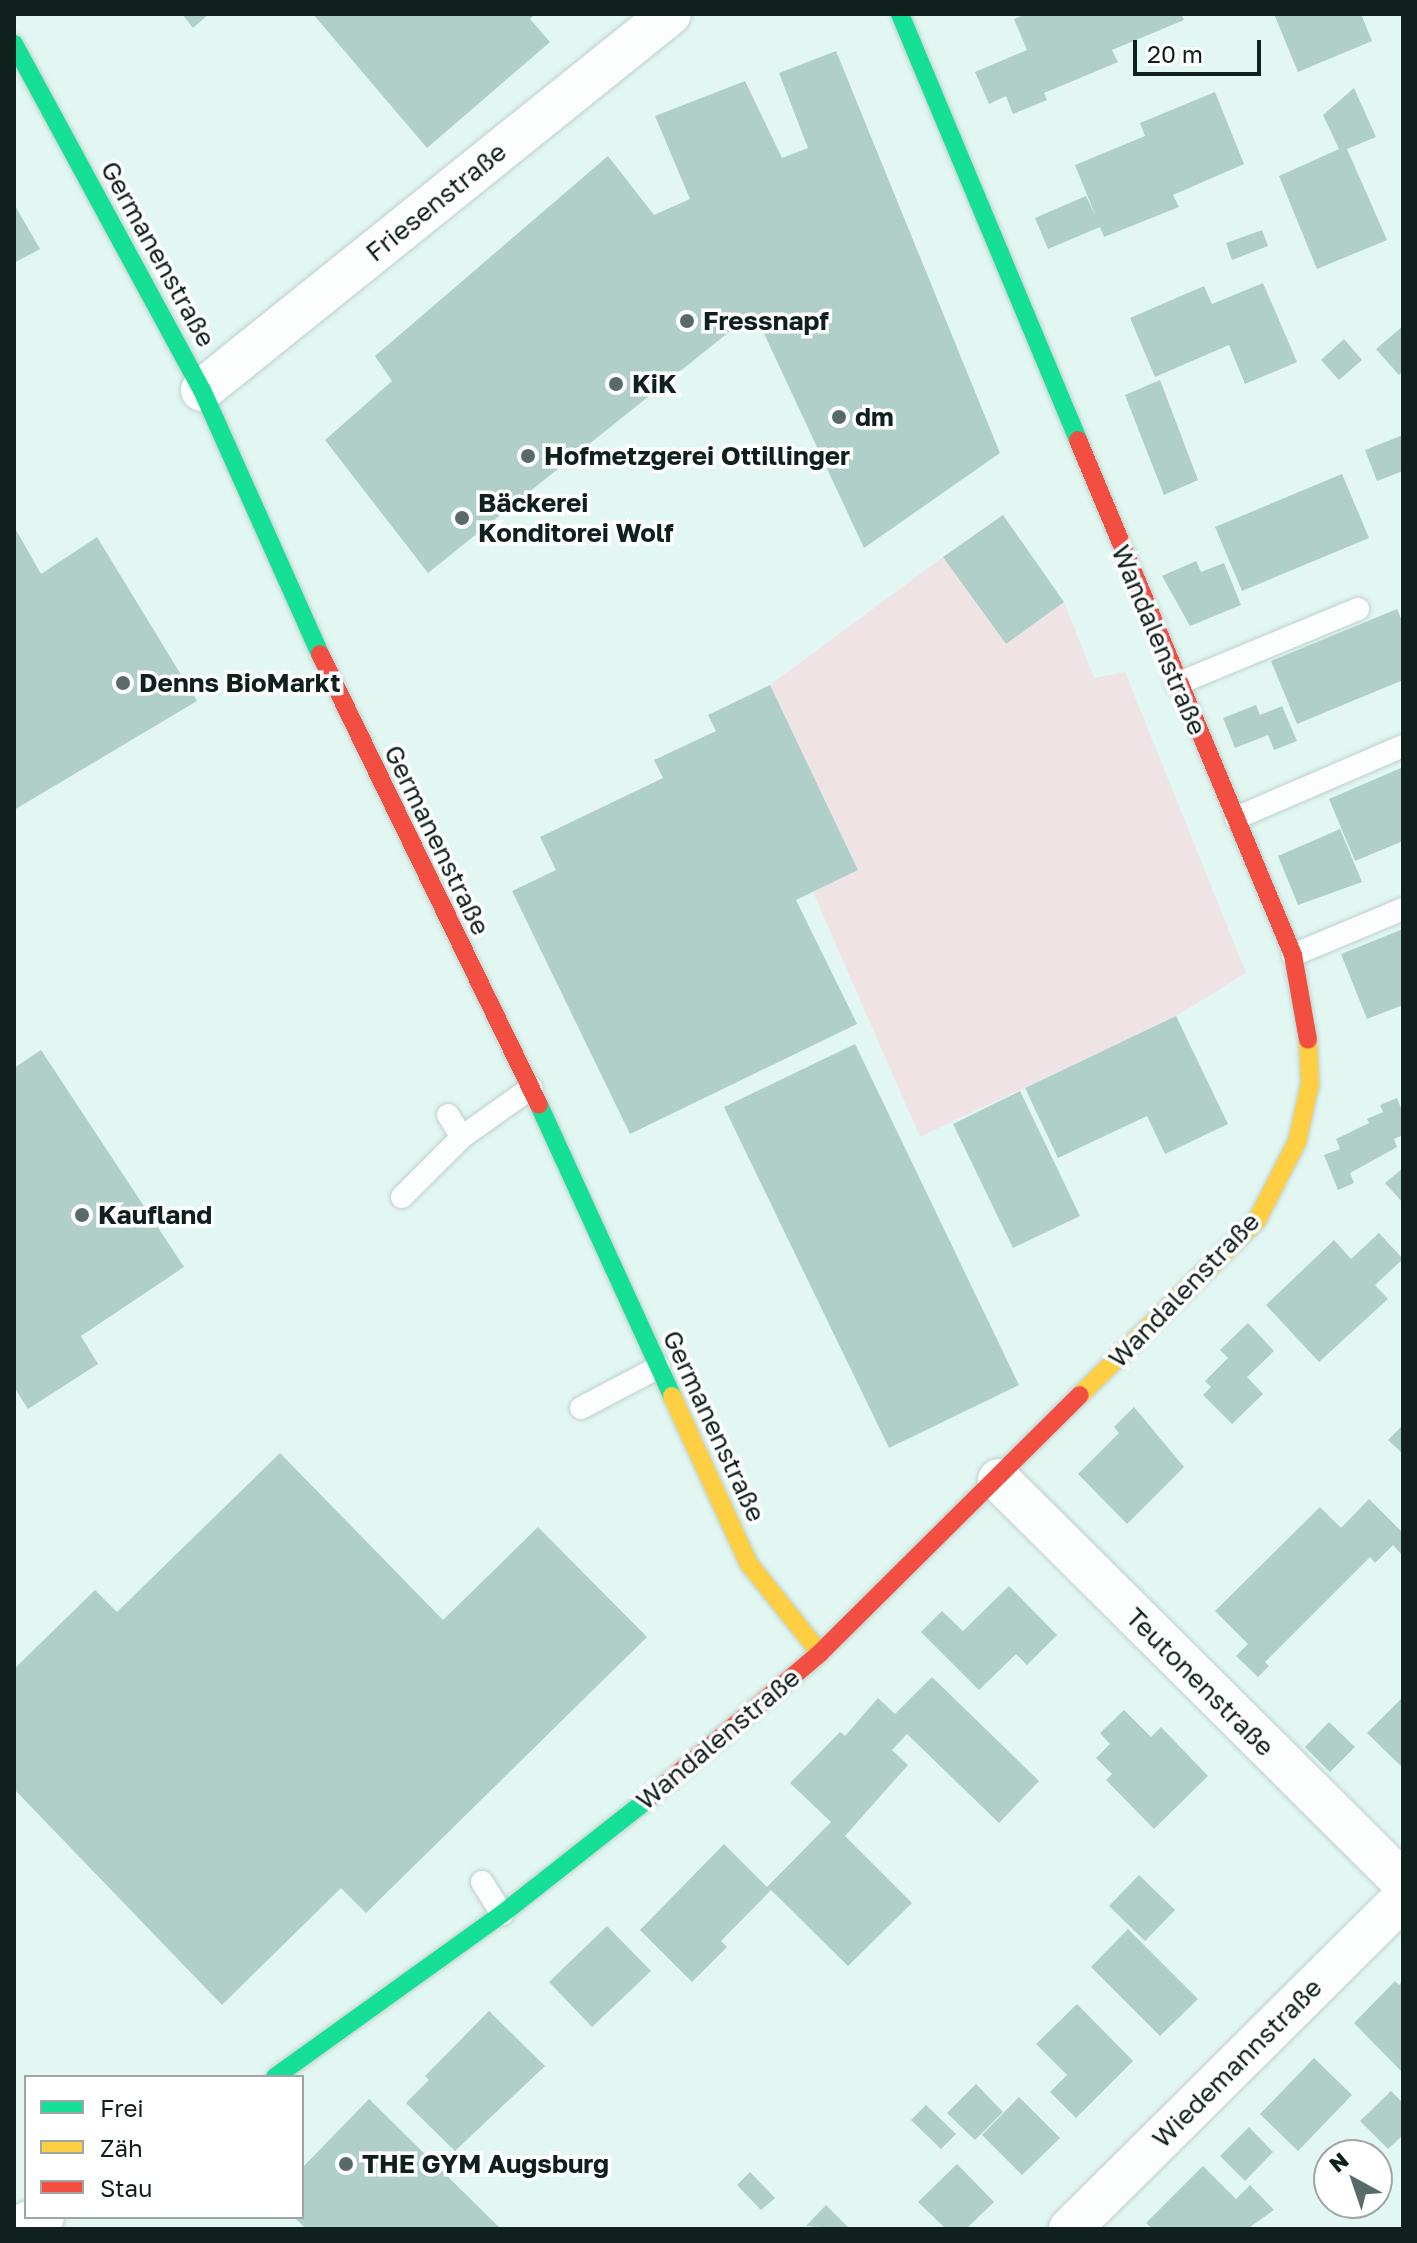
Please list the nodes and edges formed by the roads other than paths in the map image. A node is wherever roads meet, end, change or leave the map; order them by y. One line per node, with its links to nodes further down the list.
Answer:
1 (670, 14): 4 (street, Friesenstraße)
2 (900, 14): 6 (street, Wandalenstraße)
3 (14, 44): 4 (street, Germanenstraße)
4 (202, 390): 11 (street, Germanenstraße)
5 (1358, 609): 6 (lane)
6 (1177, 684): 8 (street, Wandalenstraße)
7 (1403, 746): 8 (lane)
8 (1236, 818): 10 (street, Wandalenstraße)
9 (1403, 909): 10 (lane)
10 (1293, 955): 17 (street, Wandalenstraße)
11 (531, 1088): 13 (lane); 15 (street, Germanenstraße)
12 (448, 1115): 13 (lane)
13 (462, 1137): 14 (lane)
14 (402, 1197)
15 (659, 1367): 16 (lane); 18 (street, Germanenstraße)
16 (581, 1408)
17 (999, 1480): 18 (street, Wandalenstraße); 20 (street, Teutonenstraße)
18 (820, 1653): 22 (street, Wandalenstraße)
19 (482, 1882): 22 (lane)
20 (1403, 1882)
21 (1403, 1898): 26 (street, Wiedemannstraße)
22 (502, 1914): 23 (street, Wandalenstraße)
23 (278, 2075)
24 (38, 2219): 25 (street)
25 (14, 2228)
26 (1070, 2229)

